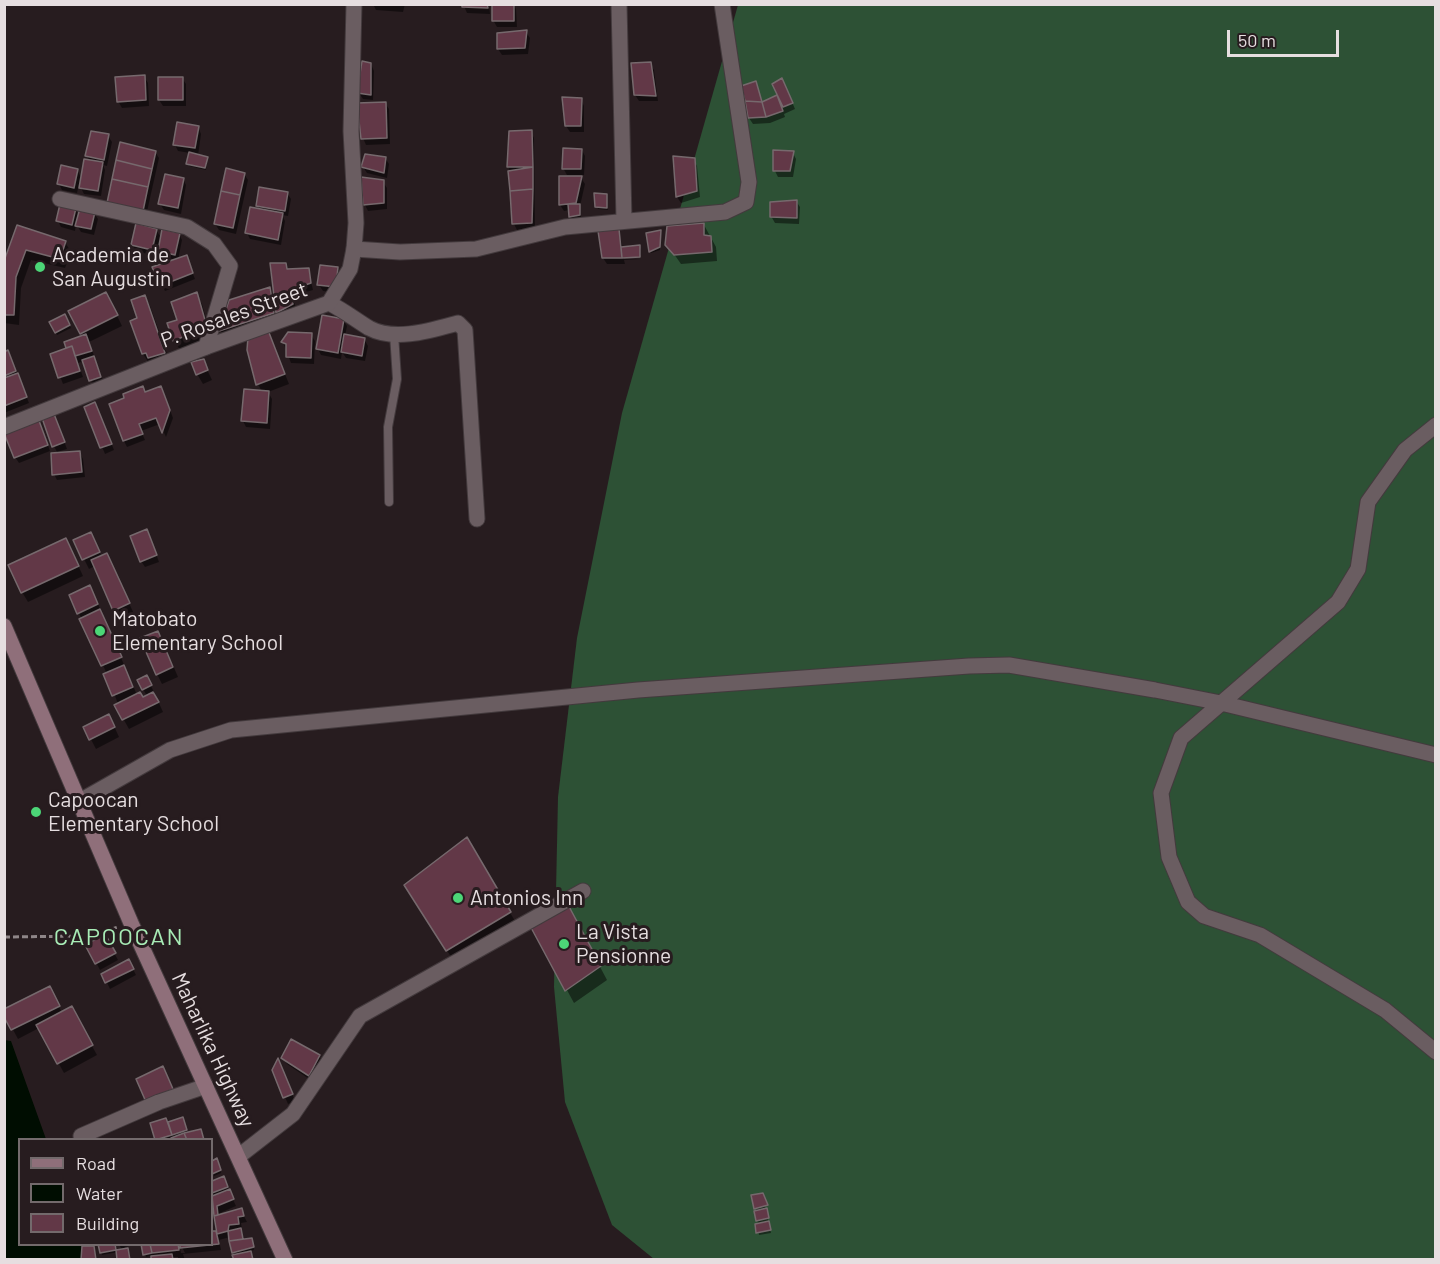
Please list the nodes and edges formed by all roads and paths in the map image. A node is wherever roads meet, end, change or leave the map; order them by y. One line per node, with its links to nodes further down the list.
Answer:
1 (354, 4): 6 (street, P. Rosales Street)
2 (619, 4): 5 (street)
3 (722, 4): 5 (street)
4 (60, 199): 9 (street)
5 (624, 220): 6 (street)
6 (354, 249): 7 (street, P. Rosales Street)
7 (329, 303): 8 (street); 9 (street, P. Rosales Street)
8 (394, 334): 12 (lane); 13 (street)
9 (206, 347): 11 (street, P. Rosales Street)
10 (1436, 426): 15 (street)
11 (4, 427)
12 (389, 502)
13 (477, 519)
14 (4, 626): 17 (main road, Maharlika Highway)
15 (1221, 703): 16 (street); 17 (street); 21 (street)
16 (1436, 755)
17 (80, 801): 19 (main road, Maharlika Highway)
18 (583, 891): 24 (street)
19 (131, 923): 20 (path); 22 (main road, Maharlika Highway)
20 (4, 937)
21 (1436, 1052)
22 (206, 1086): 23 (street); 24 (main road, Maharlika Highway)
23 (81, 1136)
24 (239, 1156): 25 (main road, Maharlika Highway)
25 (285, 1260)

